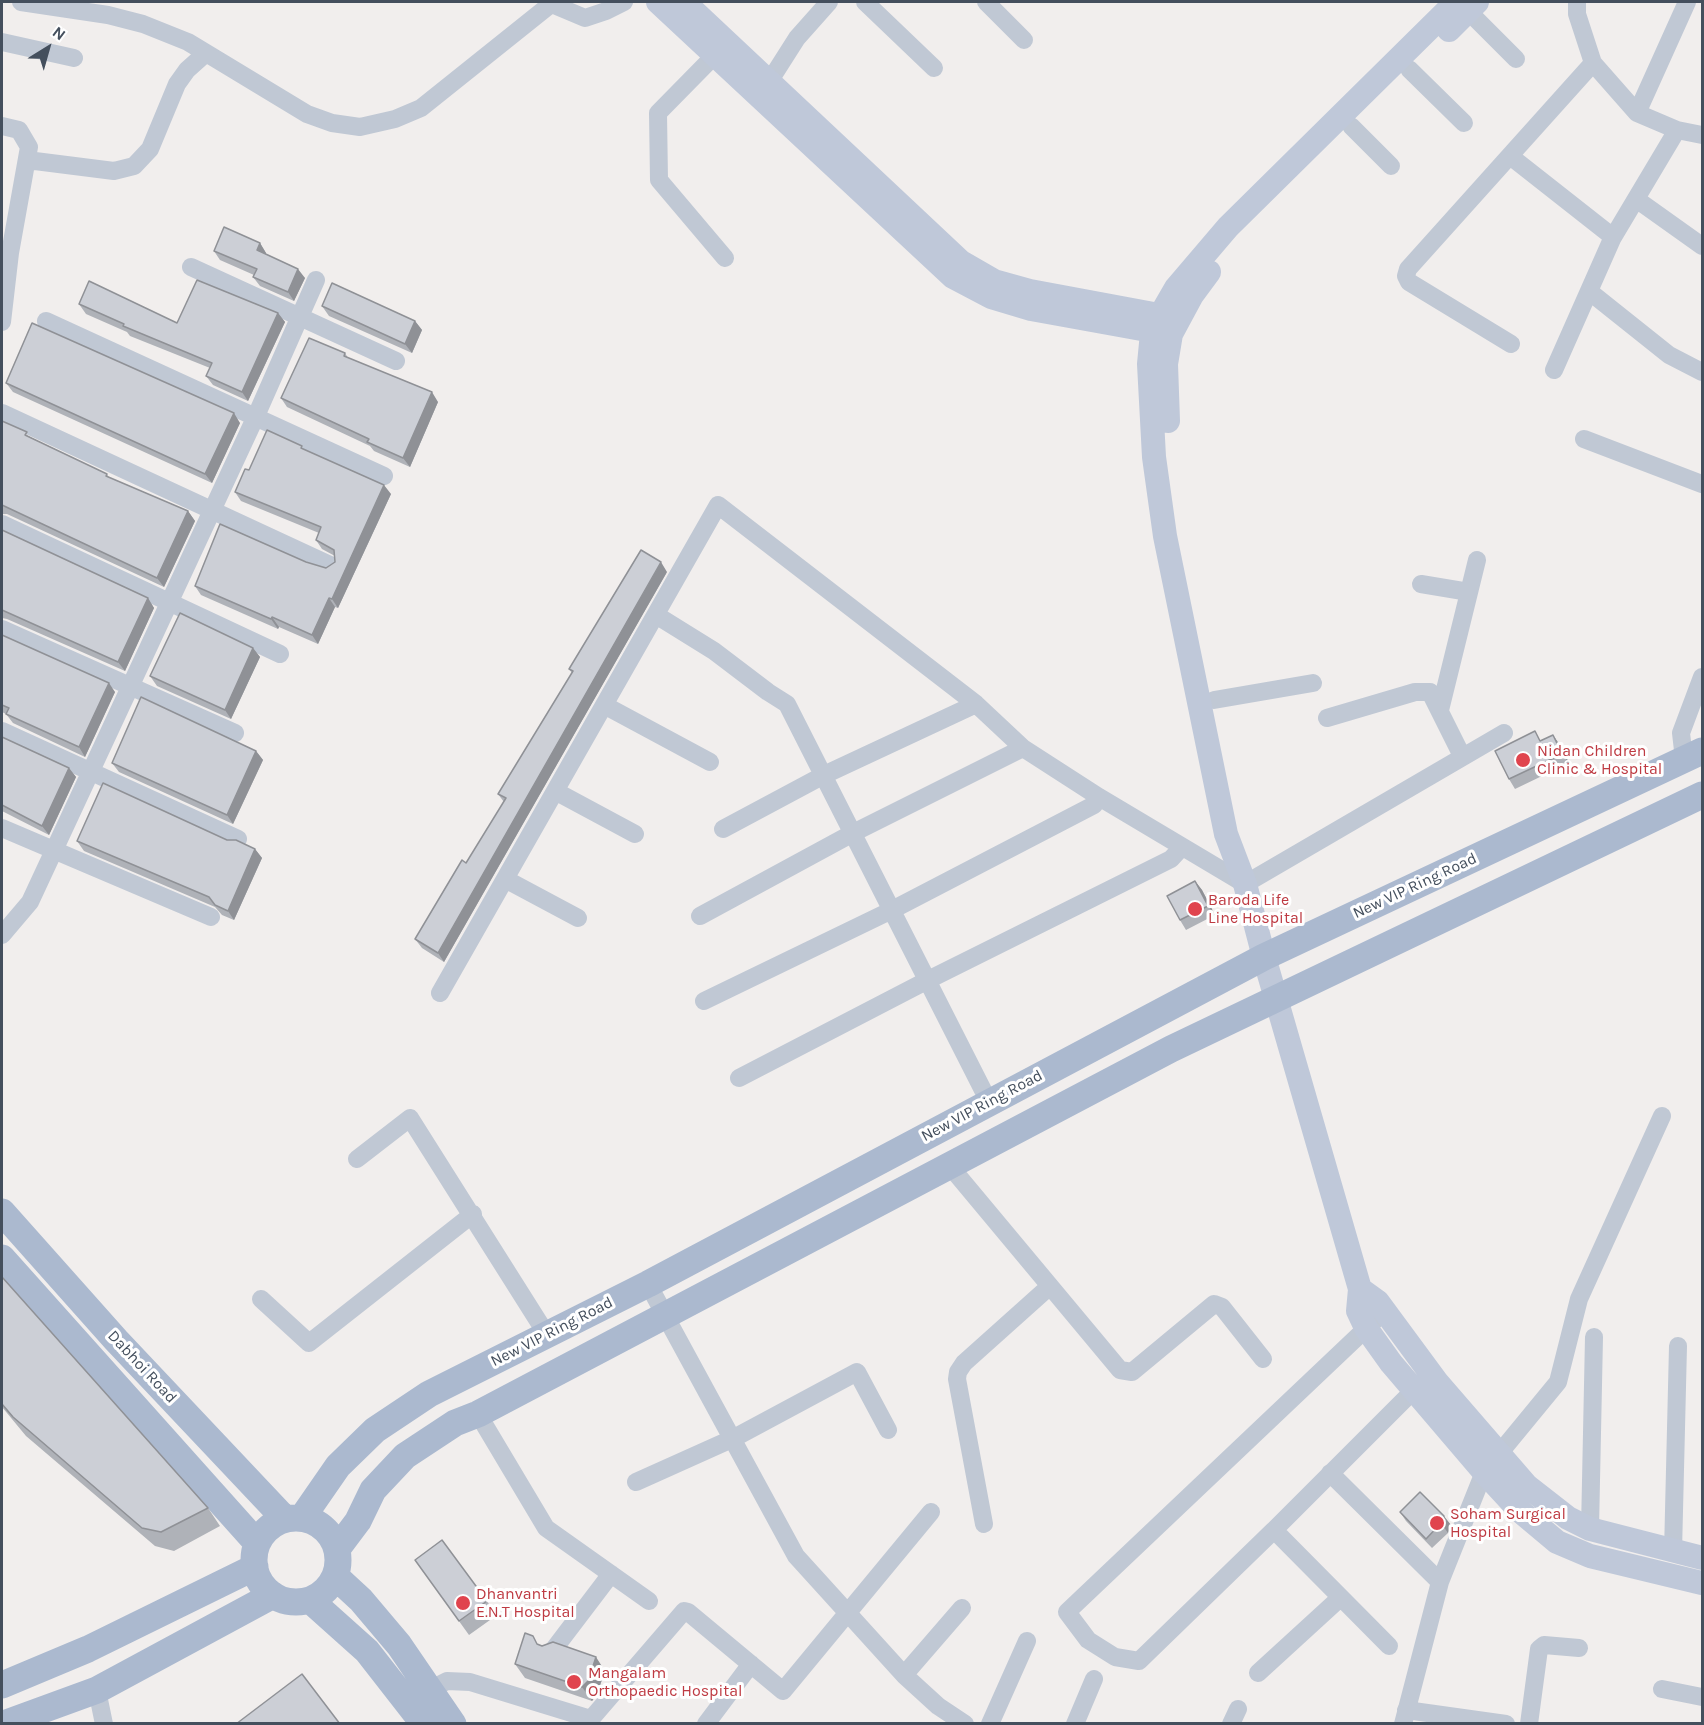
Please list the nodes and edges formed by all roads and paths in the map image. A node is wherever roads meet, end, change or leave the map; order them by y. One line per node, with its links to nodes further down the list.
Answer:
1 (21, 2): 10 (street)
2 (624, 2): 11 (street)
3 (658, 2): 16 (street)
4 (684, 2): 22 (street)
5 (829, 2): 22 (street)
6 (865, 2): 20 (street)
7 (986, 2): 13 (street)
8 (1577, 2): 19 (street)
9 (1687, 2): 23 (street)
10 (41, 3): 15 (street)
11 (549, 3): 15 (street)
12 (1465, 4): 18 (street); 21 (street); 43 (street)
13 (1024, 40)
14 (2, 42): 17 (street)
15 (206, 53): 30 (street)
16 (715, 55): 36 (street); 43 (street)
17 (74, 58)
18 (1516, 59)
19 (1593, 63): 23 (street); 29 (street)
20 (934, 68)
21 (1409, 69): 24 (street); 26 (street)
22 (769, 82): 43 (street)
23 (1637, 113): 27 (street)
24 (1464, 123)
25 (2, 126): 30 (street)
26 (1351, 126): 31 (street); 43 (street)
27 (1677, 130): 28 (street); 32 (street)
28 (1702, 135)
29 (1510, 156): 33 (street); 44 (street)
30 (27, 160): 35 (street)
31 (1391, 166)
32 (1636, 199): 33 (street); 34 (street)
33 (1613, 237): 39 (street)
34 (1702, 246)
35 (6, 253): 41 (street)
36 (725, 258)
37 (191, 267): 40 (street)
38 (316, 280): 40 (street)
39 (1590, 292): 46 (street); 47 (street)
40 (300, 315): 45 (street); 49 (street)
41 (2, 321)
42 (46, 321): 49 (street)
43 (1165, 325): 66 (street); 91 (street)
44 (1511, 344)
45 (396, 362)
46 (1554, 370)
47 (1702, 372)
48 (2, 413): 53 (street)
49 (256, 416): 51 (street); 53 (street)
50 (1584, 439): 52 (street)
51 (384, 476)
52 (1702, 484)
53 (211, 509): 56 (street); 59 (street)
54 (2, 524): 59 (street)
55 (1477, 560): 58 (street)
56 (332, 566)
57 (1421, 584): 58 (street)
58 (1469, 592): 69 (street)
59 (168, 601): 62 (street); 65 (street)
60 (656, 615): 67 (street); 68 (street); 79 (street)
61 (2, 629): 65 (street)
62 (280, 654)
63 (1702, 677): 75 (street)
64 (1313, 683): 66 (street)
65 (130, 686): 72 (street); 78 (street)
66 (1214, 700): 91 (street)
67 (976, 704): 74 (street); 79 (street)
68 (604, 705): 77 (street); 80 (street)
69 (1440, 710): 70 (street); 76 (street)
70 (1328, 718)
71 (2, 731): 78 (street)
72 (235, 733)
73 (1504, 733): 76 (street)
74 (1023, 748): 82 (street); 85 (street)
75 (1693, 755): 97 (main road, New VIP Ring Road)
76 (1462, 756): 91 (street)
77 (710, 762)
78 (90, 772): 87 (street); 89 (street)
79 (824, 775): 84 (street); 85 (street)
80 (555, 791): 86 (street); 90 (street)
81 (1702, 795): 100 (main road)
82 (1099, 797): 88 (street); 92 (street)
83 (2, 828): 89 (street)
84 (723, 829)
85 (853, 833): 92 (street); 93 (street)
86 (635, 834)
87 (238, 839)
88 (1182, 847): 91 (street); 98 (street)
89 (54, 849): 94 (street); 96 (street)
90 (505, 879): 95 (street); 99 (street)
91 (1245, 884): 97 (street)
92 (892, 910): 98 (street); 101 (street)
93 (700, 915)
94 (211, 917)
95 (578, 918)
96 (2, 935)
97 (1264, 957): 100 (street); 103 (main road, New VIP Ring Road)
98 (928, 980): 102 (street); 103 (street)
99 (440, 993)
100 (1276, 999): 106 (main road); 112 (street)
101 (704, 1001)
102 (739, 1078)
103 (989, 1102): 110 (main road, New VIP Ring Road)
104 (1662, 1116): 125 (street)
105 (357, 1158): 108 (street)
106 (949, 1165): 111 (street); 115 (main road)
107 (2, 1212): 130 (main road, Dabhoi Road)
108 (473, 1214): 113 (street); 117 (street)
109 (2, 1258): 136 (main road, Dabhoi Road)
110 (648, 1284): 115 (street); 117 (main road, New VIP Ring Road)
111 (1050, 1286): 120 (street); 131 (street)
112 (1360, 1289): 114 (street); 116 (street)
113 (261, 1299)
114 (1384, 1312): 116 (street); 121 (street)
115 (666, 1314): 122 (main road); 124 (street)
116 (1366, 1328): 121 (street); 133 (street)
117 (547, 1335): 130 (main road, New VIP Ring Road)
118 (1594, 1337): 132 (street)
119 (1678, 1346): 135 (street)
120 (1263, 1359)
121 (1423, 1382): 125 (street); 126 (street); 127 (street)
122 (478, 1414): 134 (main road); 138 (street)
123 (888, 1430): 124 (street)
124 (734, 1437): 128 (street); 147 (street)
125 (1500, 1453): 126 (street); 132 (street)
126 (1484, 1472): 140 (street); 141 (street)
127 (1330, 1473): 133 (street); 140 (street)
128 (636, 1482)
129 (931, 1512): 147 (street)
130 (293, 1519): 134 (main road); 136 (main road)
131 (984, 1524)
132 (1590, 1529): 135 (street)
133 (1274, 1530): 143 (street)
134 (337, 1549): 139 (main road)
135 (1673, 1552): 137 (street)
136 (256, 1555): 142 (main road); 156 (main road)
137 (1702, 1558)
138 (610, 1574): 145 (street); 151 (street)
139 (335, 1576): 144 (main road); 159 (main road)
140 (1440, 1582): 161 (street)
141 (1702, 1583)
142 (273, 1595): 144 (main road); 158 (main road)
143 (1340, 1598): 149 (street); 153 (street)
144 (310, 1600): 165 (main road)
145 (649, 1601)
146 (962, 1608): 154 (street)
147 (849, 1613): 152 (street); 154 (street)
148 (1027, 1641): 169 (street)
149 (1389, 1646)
150 (1579, 1648): 172 (street)
151 (554, 1649)
152 (751, 1664): 159 (street); 167 (street)
153 (1258, 1673)
154 (904, 1676): 168 (street)
155 (1094, 1678): 170 (street)
156 (2, 1685)
157 (1662, 1689): 160 (street)
158 (97, 1690): 162 (main road); 164 (street)
159 (429, 1690): 166 (main road)
160 (1702, 1697)
161 (1405, 1717): 171 (street)
162 (33, 1718): 163 (main road)
163 (4, 1724)
164 (104, 1724)
165 (424, 1724)
166 (453, 1724)
167 (706, 1724)
168 (965, 1724)
169 (990, 1724)
170 (1075, 1724)
171 (1506, 1724)
172 (1529, 1724)

